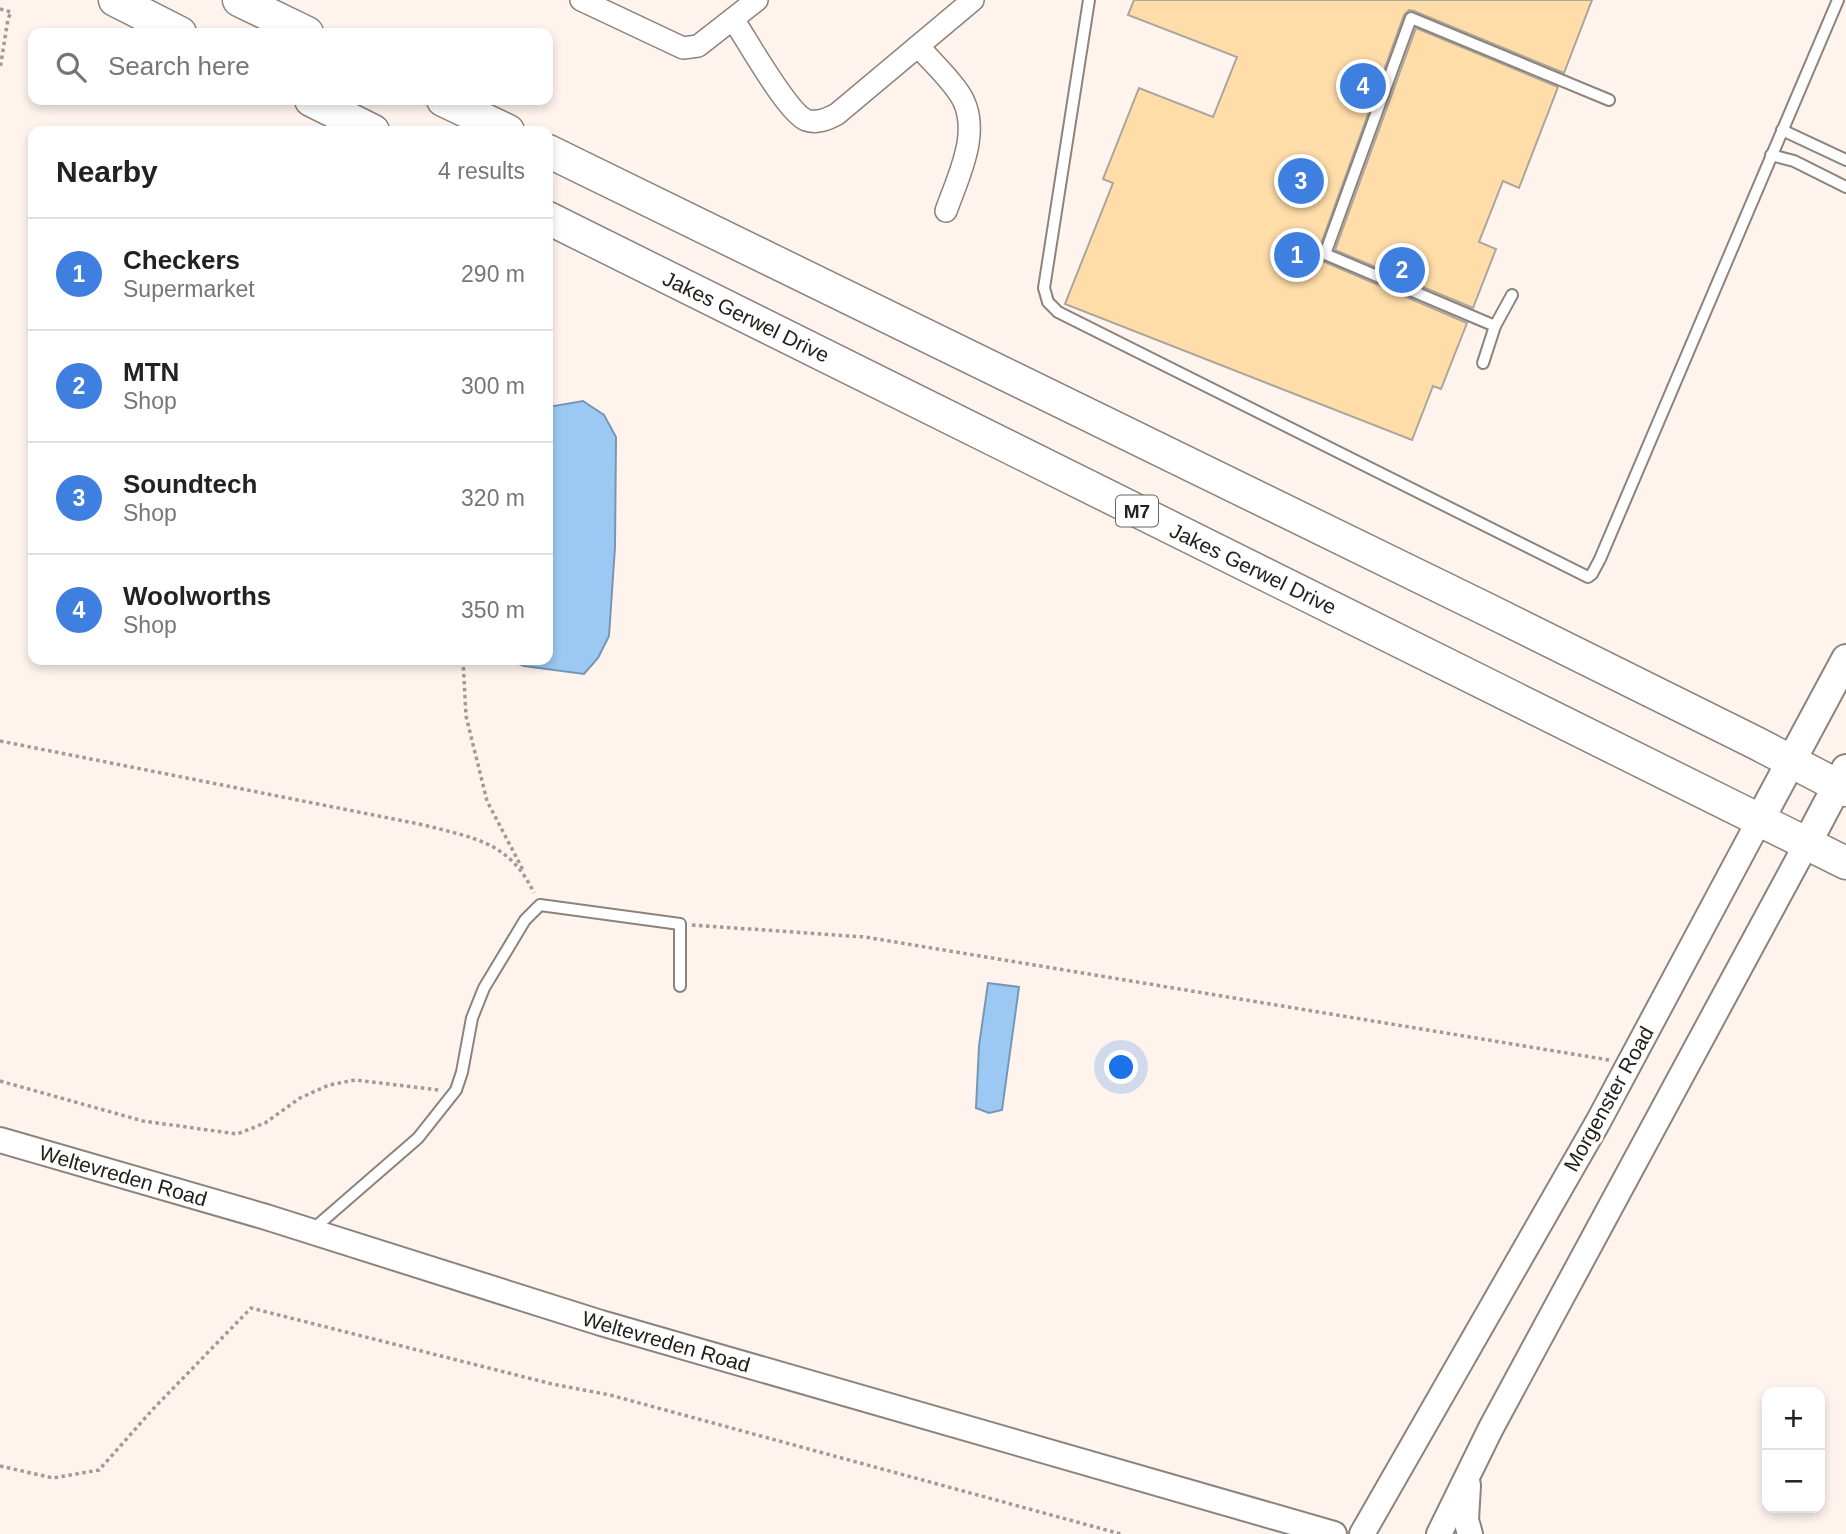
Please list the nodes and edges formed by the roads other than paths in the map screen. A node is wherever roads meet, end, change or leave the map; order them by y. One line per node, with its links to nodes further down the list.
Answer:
1 (115, 0): 9 (main road)
2 (239, 0): 10 (main road)
3 (581, 0): 8 (street)
4 (757, 0): 8 (street)
5 (973, 0): 11 (street)
6 (1089, 0): 19 (lane)
7 (1838, 0): 17 (lane)
8 (733, 19): 11 (street)
9 (170, 28)
10 (297, 28)
11 (918, 46): 22 (street)
12 (1609, 100): 25 (lane)
13 (321, 105): 15 (main road)
14 (453, 105): 16 (main road)
15 (363, 126)
16 (498, 126)
17 (1782, 130): 19 (lane); 20 (lane)
18 (553, 153): 28 (main road)
19 (1771, 155): 21 (lane)
20 (1846, 160)
21 (1846, 187)
22 (946, 211)
23 (553, 220): 30 (main road, Jakes Gerwel Drive / M7)
24 (1512, 295): 25 (lane)
25 (1495, 326): 26 (lane)
26 (1483, 363)
27 (1846, 659): 28 (main road, Morgenster Road)
28 (1791, 763): 29 (main road); 30 (main road, Morgenster Road)
29 (1843, 782): 31 (main road)
30 (1759, 821): 31 (main road, Jakes Gerwel Drive / M7); 38 (street, Morgenster Road)
31 (1807, 843): 32 (main road, Jakes Gerwel Drive / M7); 36 (street)
32 (1846, 863)
33 (680, 986): 35 (lane)
34 (0, 1140): 35 (street, Weltevreden Road)
35 (311, 1231): 37 (street, Weltevreden Road)
36 (1469, 1474): 39 (street); 40 (street)
37 (1334, 1534)
38 (1362, 1534)
39 (1439, 1534)
40 (1470, 1534)

